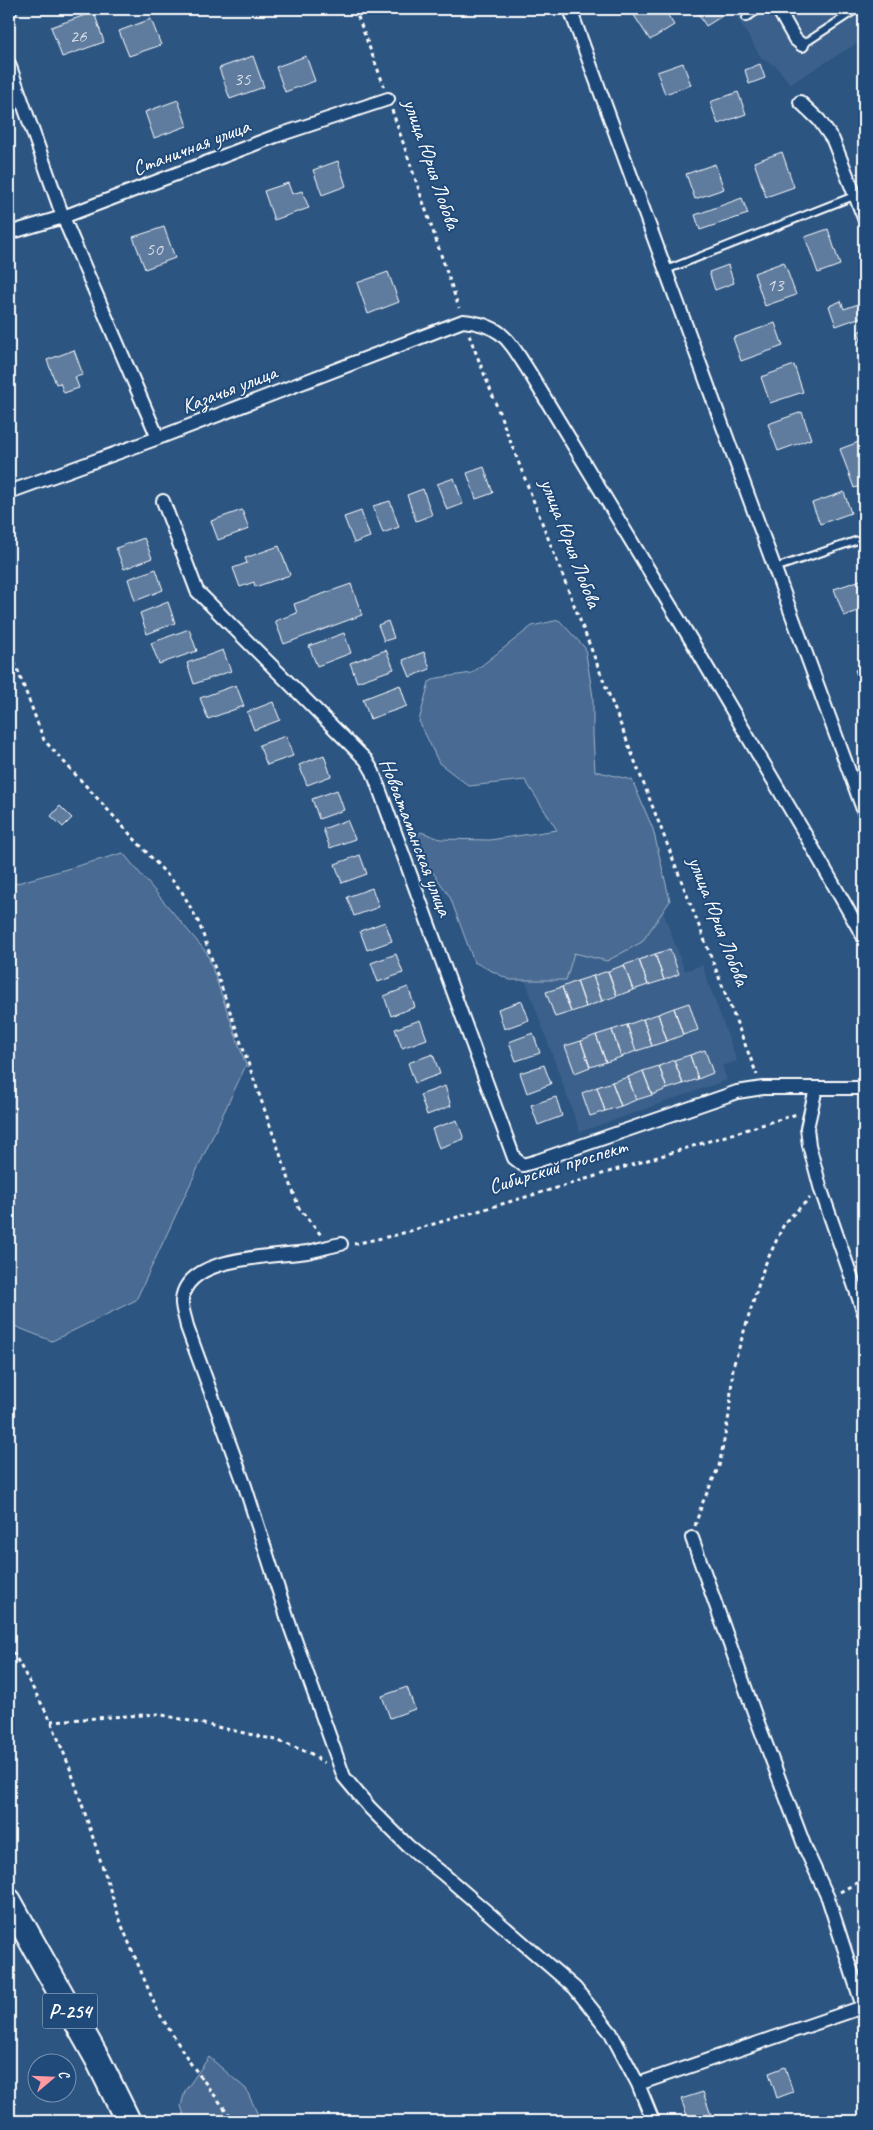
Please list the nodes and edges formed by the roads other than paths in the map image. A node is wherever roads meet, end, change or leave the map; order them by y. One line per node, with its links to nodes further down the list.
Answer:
1 (570, 9): 14 (street)
2 (760, 9): 5 (lane)
3 (778, 9): 6 (street)
4 (856, 9): 6 (lane)
5 (746, 18)
6 (802, 45)
7 (9, 64): 11 (street)
8 (388, 98): 11 (street, Станичная улица)
9 (800, 102): 10 (street)
10 (854, 196): 12 (street); 14 (lane)
11 (63, 217): 13 (street, Станичная улица); 15 (street)
12 (864, 218)
13 (9, 233)
14 (666, 270): 19 (street)
15 (158, 438): 16 (street, Казачья улица); 22 (street, Казачья улица)
16 (9, 492)
17 (163, 501): 25 (street, Новоатаманская улица)
18 (864, 538): 19 (lane)
19 (775, 568): 20 (street)
20 (862, 797): 21 (street)
21 (864, 812)
22 (864, 938)
23 (816, 1088): 24 (street, Сибирский проспект); 25 (street, Сибирский проспект); 27 (street)
24 (864, 1088)
25 (514, 1158)
26 (341, 1244): 30 (street)
27 (864, 1313)
28 (692, 1538): 30 (street)
29 (9, 1901): 31 (highway, Р-254)
30 (638, 2084): 32 (street)
31 (128, 2121)
32 (653, 2121)

